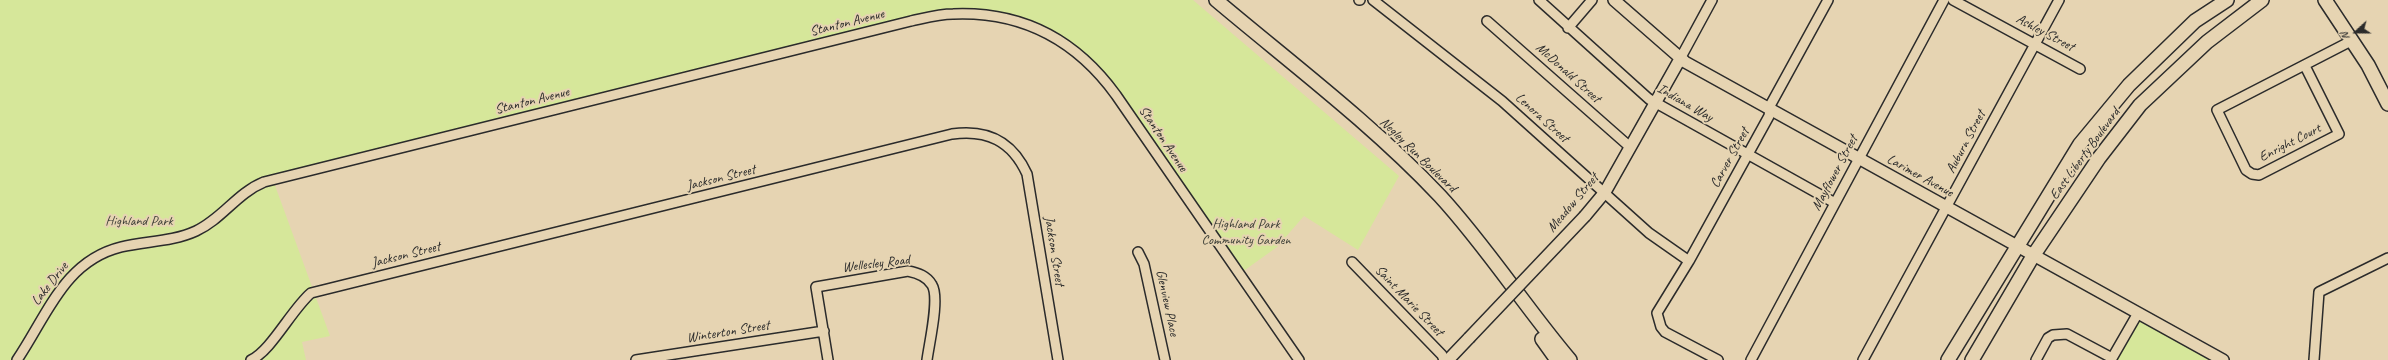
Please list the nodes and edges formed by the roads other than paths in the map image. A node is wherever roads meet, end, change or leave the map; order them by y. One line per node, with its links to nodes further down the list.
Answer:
1 (1205, 0): 51 (main road, Negley Run Boulevard)
2 (1216, 0): 52 (main road, Negley Run Boulevard)
3 (1373, 0): 29 (street, Lenora Street)
4 (1539, 0): 16 (street, Indiana Way)
5 (1592, 0): 16 (street)
6 (1614, 0): 19 (street, Larimer Avenue)
7 (1712, 0): 19 (street, Meadow Street)
8 (1828, 0): 24 (street, Carver Street)
9 (1944, 0): 27 (street, Mayflower Street)
10 (1953, 0): 18 (street, Ashley Street)
11 (2059, 0): 18 (street, Auburn Street)
12 (2227, 0): 32 (main road, East Liberty Boulevard)
13 (2262, 0): 34 (main road, East Liberty Boulevard)
14 (2325, 0): 17 (main road)
15 (1487, 21): 25 (street, McDonald Street)
16 (1568, 28): 22 (street, Indiana Way)
17 (2353, 40): 20 (street, Enright Court); 23 (main road)
18 (2035, 44): 21 (street, Ashley Street); 31 (street, Auburn Street)
19 (1680, 59): 22 (street, Meadow Street); 24 (street, Larimer Avenue)
20 (2304, 66): 20 (street, Enright Court)
21 (2080, 69)
22 (1655, 103): 25 (street, Meadow Street); 26 (street, Indiana Way)
23 (2388, 104)
24 (1770, 110): 26 (street, Carver Street); 27 (street, Larimer Avenue)
25 (1630, 147): 29 (street, Meadow Street)
26 (1747, 154): 30 (street, Indiana Way); 36 (street, Carver Street)
27 (1858, 159): 30 (street, Mayflower Street); 31 (street, Larimer Avenue)
28 (273, 180): 41 (street, Lake Drive); 48 (street, Stanton Avenue)
29 (1605, 192): 36 (street, Lenora Street); 50 (street, Meadow Street, bridge)
30 (1835, 203): 54 (street, Mayflower Street)
31 (1946, 208): 32 (street, Larimer Avenue); 55 (street, Auburn Street)
32 (2018, 247): 34 (street, Larimer Avenue); 56 (main road, East Liberty Boulevard)
33 (1138, 252): 47 (street, Glenview Place)
34 (2033, 256): 38 (street, Larimer Avenue); 57 (main road, East Liberty Boulevard)
35 (2388, 258): 60 (street)
36 (1689, 261): 53 (street, Carver Street)
37 (1352, 262): 49 (street, Saint Marie Street)
38 (2138, 314): 40 (street); 59 (street, Larimer Avenue)
39 (824, 331): 43 (street, Winterton Street); 44 (street); 45 (street, Wellesley Road)
40 (2112, 359): 58 (street)
41 (18, 360)
42 (251, 360): 46 (street, Jackson Street)
43 (636, 360)
44 (828, 360)
45 (927, 360)
46 (1058, 360)
47 (1165, 360)
48 (1299, 360)
49 (1444, 360)
50 (1448, 360)
51 (1557, 360)
52 (1570, 360)
53 (1718, 360)
54 (1751, 360)
55 (1863, 360)
56 (1948, 360)
57 (1972, 360)
58 (2036, 360)
59 (2223, 360)
60 (2314, 360)

